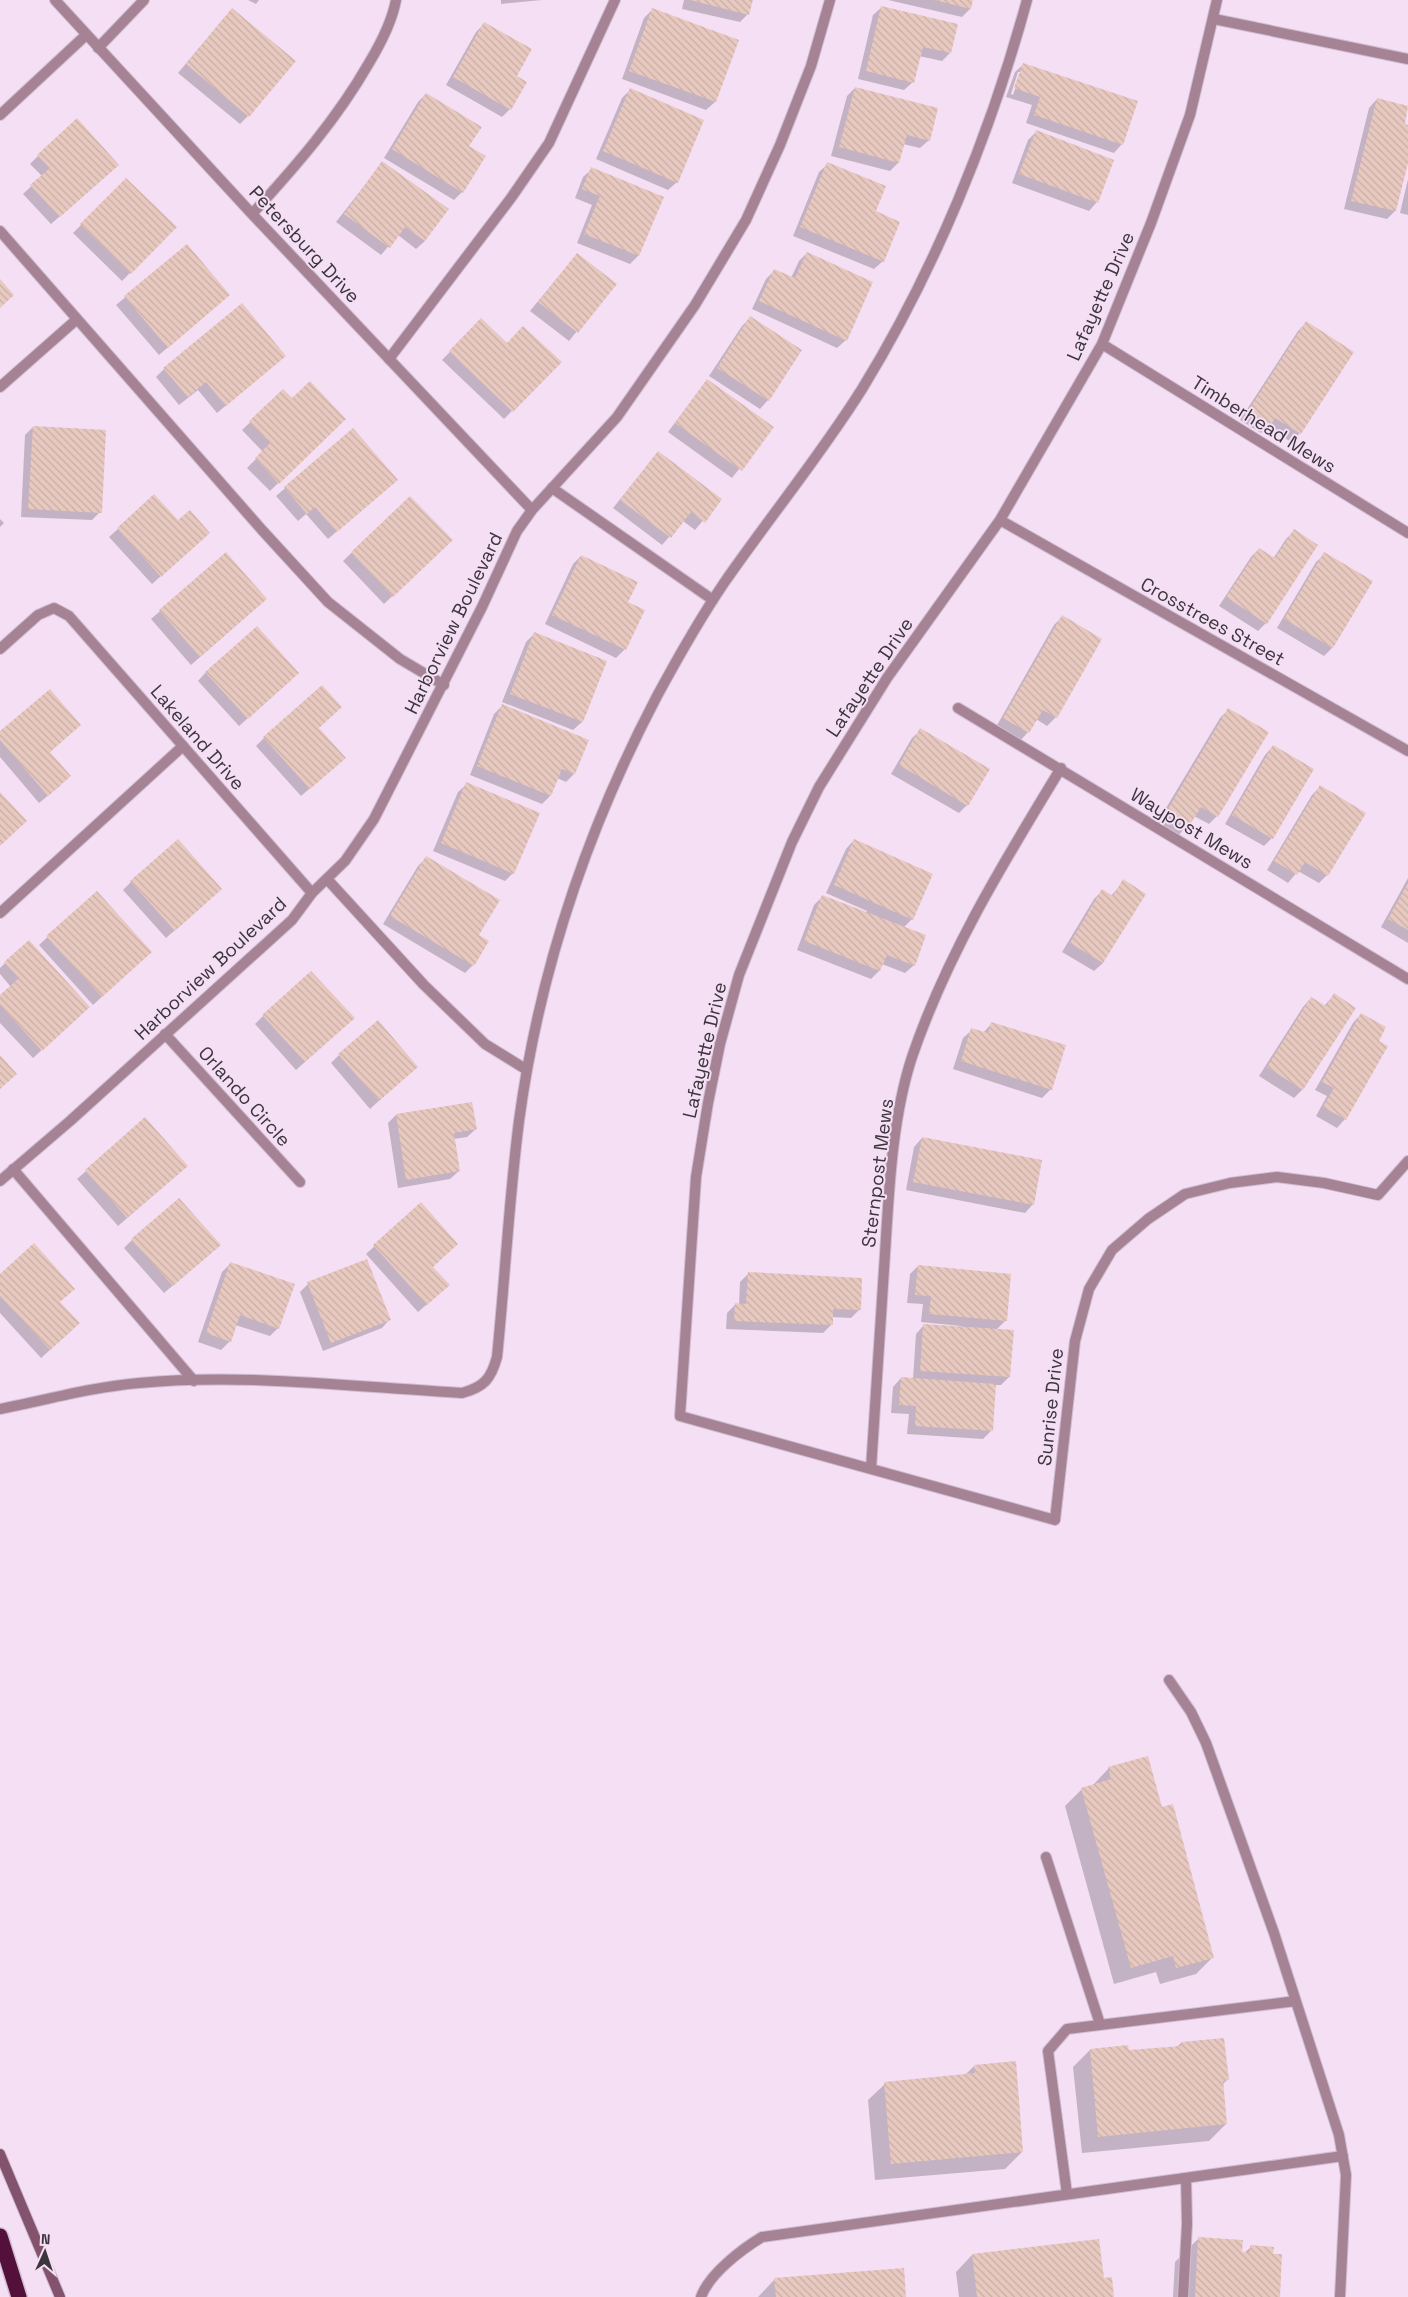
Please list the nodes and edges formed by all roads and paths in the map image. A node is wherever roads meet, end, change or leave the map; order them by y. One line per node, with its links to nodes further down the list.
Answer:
1 (55, 0): 9 (street, Petersburg Drive)
2 (144, 0): 10 (street)
3 (396, 0): 13 (street)
4 (615, 0): 17 (street)
5 (830, 0): 19 (street, Harborview Boulevard)
6 (1027, 0): 23 (street)
7 (1217, 0): 8 (street, Lafayette Drive)
8 (1214, 19): 11 (street); 16 (street, Lafayette Drive)
9 (86, 35): 10 (street, Petersburg Drive); 12 (street)
10 (98, 48): 13 (street, Petersburg Drive)
11 (1408, 56)
12 (0, 115)
13 (252, 214): 17 (street, Petersburg Drive)
14 (0, 231): 15 (street)
15 (76, 320): 18 (street); 25 (street)
16 (1102, 344): 21 (street, Lafayette Drive); 22 (street, Timberhead Mews)
17 (389, 359): 20 (street, Petersburg Drive)
18 (0, 387)
19 (552, 488): 20 (street, Harborview Boulevard); 23 (street)
20 (532, 510): 25 (street, Harborview Boulevard)
21 (1000, 520): 28 (street, Crosstrees Street); 42 (street, Lafayette Drive)
22 (1408, 533)
23 (713, 600): 35 (street)
24 (0, 649): 27 (street, Lakeland Drive)
25 (444, 685): 30 (street, Harborview Boulevard)
26 (958, 708): 29 (street, Waypost Mews)
27 (183, 746): 31 (street, Lakeland Drive); 32 (street)
28 (1408, 751)
29 (1061, 768): 33 (street, Waypost Mews); 43 (street, Sternpost Mews)
30 (327, 879): 31 (street, Harborview Boulevard); 35 (street)
31 (312, 893): 34 (street, Harborview Boulevard)
32 (0, 913)
33 (1408, 979)
34 (165, 1034): 37 (street, Harborview Boulevard); 39 (street, Orlando Circle)
35 (527, 1070): 40 (street)
36 (1408, 1161): 43 (street, Sunrise Drive)
37 (13, 1169): 38 (street, Harborview Boulevard); 40 (street)
38 (0, 1181)
39 (300, 1182)
40 (194, 1381): 41 (street)
41 (0, 1409)
42 (680, 1416): 43 (street, Sunrise Drive)
43 (871, 1469)
44 (1169, 1680): 46 (street)
45 (1046, 1857): 47 (street)
46 (1296, 2001): 47 (street); 49 (street)
47 (1100, 2024): 51 (street)
48 (0, 2154): 54 (street)
49 (1343, 2156): 50 (street); 57 (street)
50 (1186, 2178): 51 (street); 56 (street)
51 (1067, 2194): 55 (street)
52 (0, 2236): 53 (highway)
53 (19, 2297)
54 (60, 2297)
55 (701, 2297)
56 (1183, 2297)
57 (1340, 2297)

